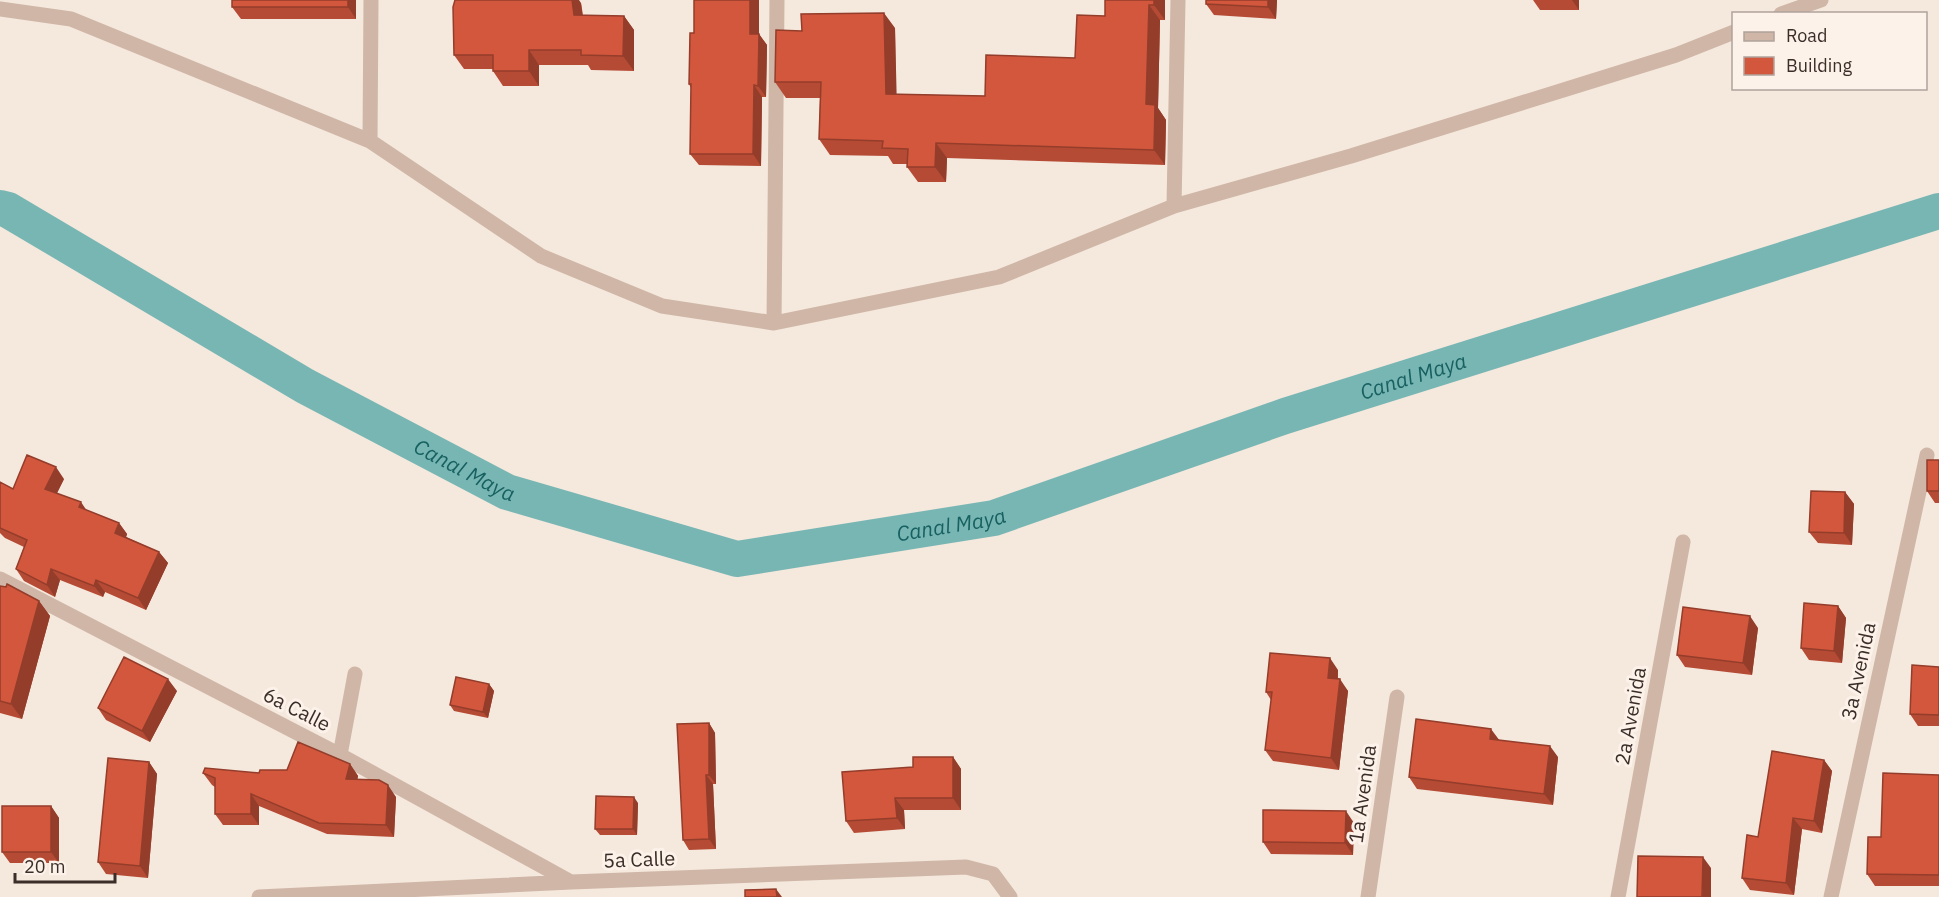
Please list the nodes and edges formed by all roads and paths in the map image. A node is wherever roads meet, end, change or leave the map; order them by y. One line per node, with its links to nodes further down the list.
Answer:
1 (371, 0): 8 (street)
2 (777, 0): 10 (street)
3 (1178, 0): 9 (street)
4 (1821, 0): 5 (street)
5 (1786, 8)
6 (0, 9): 8 (street)
7 (1732, 33): 9 (street)
8 (370, 141): 10 (street)
9 (1174, 206): 10 (street)
10 (774, 322)
11 (1927, 455): 23 (street, 3a Avenida)
12 (1683, 542): 22 (street, 2a Avenida)
13 (0, 579): 16 (street, 6a Calle)
14 (355, 674): 16 (street)
15 (1397, 697): 21 (street, 1a Avenida)
16 (340, 755): 17 (street, 6a Calle)
17 (572, 882): 18 (street, 5a Calle); 19 (street, 5a Calle)
18 (316, 896): 20 (street, 5a Calle)
19 (1010, 896)
20 (259, 897)
21 (1368, 897)
22 (1618, 897)
23 (1831, 897)

